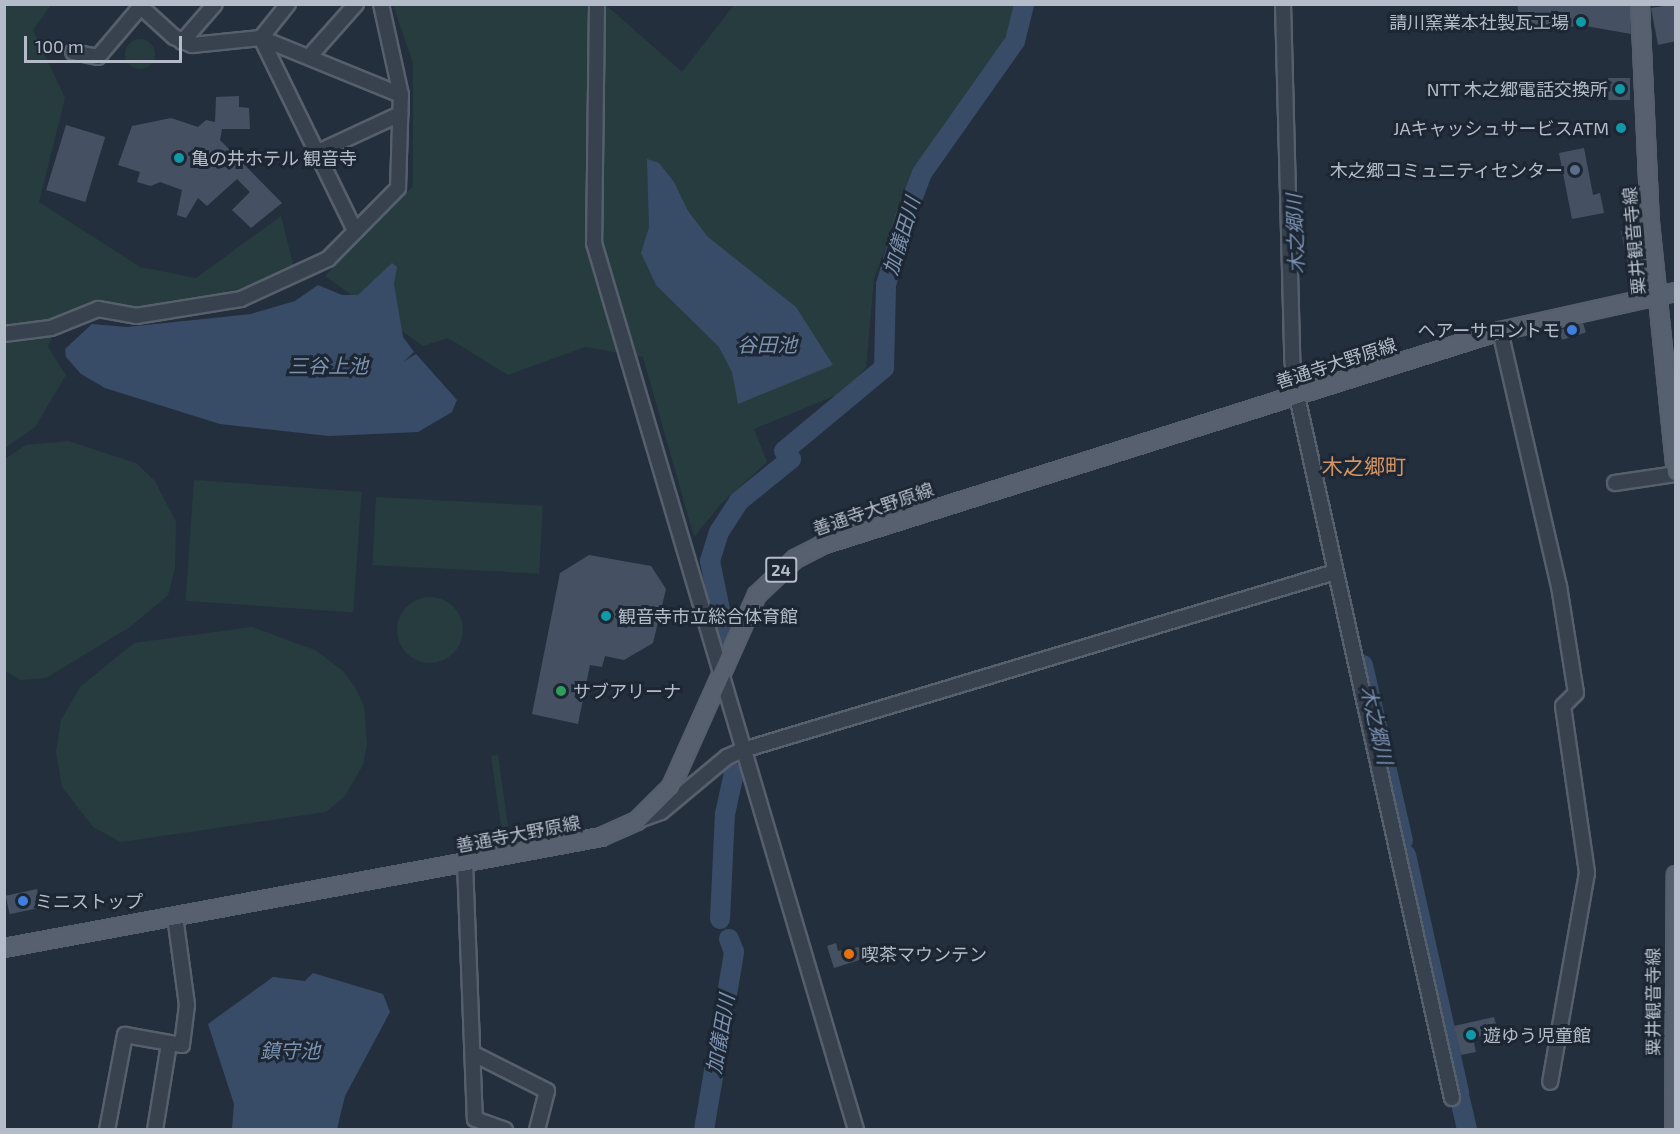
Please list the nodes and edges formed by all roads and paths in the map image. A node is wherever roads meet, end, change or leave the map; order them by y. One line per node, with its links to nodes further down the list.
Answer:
1 (215, 4): 10 (street)
2 (288, 4): 9 (street)
3 (356, 4): 12 (street)
4 (381, 4): 13 (street)
5 (597, 4): 25 (street)
6 (1282, 4): 21 (street)
7 (1640, 4): 18 (main road, 粟井観音寺線)
8 (142, 6): 10 (street); 11 (street)
9 (261, 38): 10 (street); 12 (street); 15 (street)
10 (182, 42)
11 (73, 52)
12 (309, 57): 13 (street)
13 (401, 95): 14 (street)
14 (400, 114): 15 (street); 16 (street)
15 (316, 153): 16 (street)
16 (355, 231): 20 (street)
17 (1676, 292): 18 (main road, 善通寺大野原線 / 24)
18 (1658, 295): 19 (main road, 善通寺大野原線 / 24); 22 (main road, 粟井観音寺線)
19 (1500, 332): 21 (main road, 善通寺大野原線 / 24); 34 (street)
20 (4, 334)
21 (1297, 396): 24 (street); 25 (main road, 善通寺大野原線 / 24)
22 (1676, 474): 23 (street)
23 (1615, 483)
24 (1335, 572): 26 (street); 35 (street)
25 (720, 675): 26 (street); 27 (main road, 善通寺大野原線 / 24)
26 (743, 750): 27 (street); 40 (street)
27 (637, 821): 28 (main road, 善通寺大野原線 / 24)
28 (465, 863): 30 (main road, 善通寺大野原線 / 24); 33 (street)
29 (1676, 875): 41 (main road, 粟井観音寺線)
30 (174, 916): 31 (main road, 善通寺大野原線 / 24); 32 (street)
31 (4, 948)
32 (169, 1044): 36 (street); 37 (street)
33 (474, 1054): 38 (street); 39 (street)
34 (1550, 1082)
35 (1452, 1098)
36 (107, 1130)
37 (155, 1130)
38 (505, 1130)
39 (537, 1130)
40 (856, 1130)
41 (1674, 1130)

